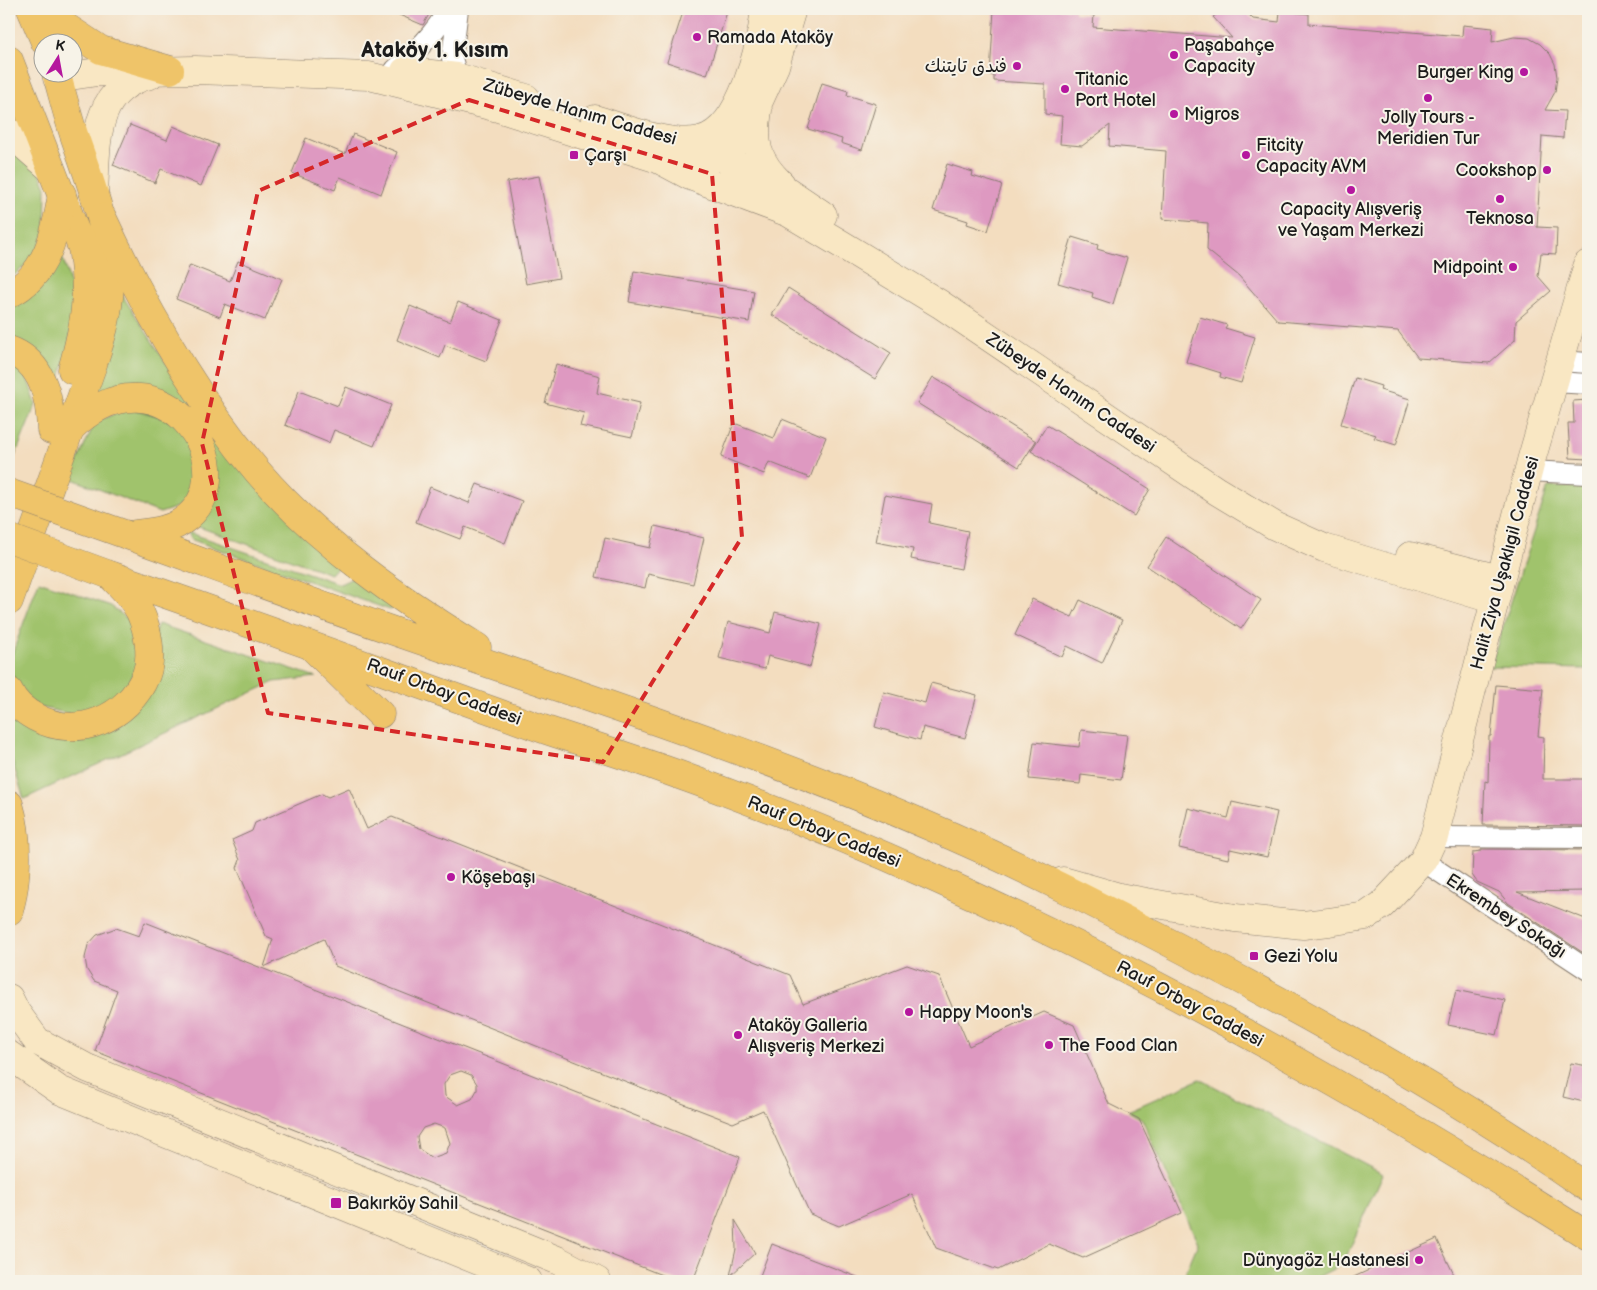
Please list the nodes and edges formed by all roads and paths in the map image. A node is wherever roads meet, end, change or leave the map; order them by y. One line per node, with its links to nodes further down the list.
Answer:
1 (31, 9): 7 (main road)
2 (46, 9): 8 (main road)
3 (448, 9): 9 (street)
4 (458, 9): 15 (street)
5 (765, 9): 18 (main road, Zübeyde Hanım Caddesi)
6 (792, 9): 16 (main road, Zübeyde Hanım Caddesi)
7 (41, 32)
8 (170, 70): 10 (main road, Zübeyde Hanım Caddesi); 12 (main road, Zübeyde Hanım Caddesi); 23 (main road, Zübeyde Hanım Caddesi)
9 (395, 70): 12 (main road, Zübeyde Hanım Caddesi); 15 (main road, Zübeyde Hanım Caddesi)
10 (82, 73)
11 (32, 76): 13 (main road)
12 (369, 76): 15 (main road, Zübeyde Hanım Caddesi)
13 (11, 77): 20 (main road)
14 (58, 82): 23 (main road)
15 (472, 88): 18 (main road, Zübeyde Hanım Caddesi); 19 (main road, Zübeyde Hanım Caddesi)
16 (758, 108): 18 (main road, Zübeyde Hanım Caddesi); 21 (main road)
17 (9, 132): 20 (main road)
18 (710, 148): 19 (main road, Zübeyde Hanım Caddesi); 21 (main road)
19 (658, 159): 34 (main road, Zübeyde Hanım Caddesi)
20 (51, 169): 22 (main road)
21 (789, 192): 34 (main road, Zübeyde Hanım Caddesi)
22 (62, 194): 25 (main road); 30 (main road)
23 (98, 205): 30 (main road); 42 (main road)
24 (1588, 264): 28 (main road, Halit Ziya Uşaklıgil Caddesi)
25 (9, 294)
26 (9, 350): 30 (main road)
27 (1588, 363): 28 (street)
28 (1557, 372): 29 (street); 31 (main road, Halit Ziya Uşaklıgil Caddesi)
29 (1588, 384)
30 (61, 429): 35 (main road); 37 (main road); 40 (main road)
31 (1529, 471): 32 (street); 39 (main road, Halit Ziya Uşaklıgil Caddesi)
32 (1588, 474)
33 (9, 493): 35 (main road, bridge)
34 (1279, 520): 39 (main road, Zübeyde Hanım Caddesi)
35 (127, 535): 42 (main road)
36 (9, 538): 38 (main road, Rauf Orbay Caddesi, bridge)
37 (9, 549)
38 (110, 575): 41 (main road, Rauf Orbay Caddesi); 43 (main road)
39 (1498, 589): 47 (main road, Halit Ziya Uşaklıgil Caddesi)
40 (9, 601)
41 (309, 643): 44 (main road); 54 (main road, Rauf Orbay Caddesi)
42 (516, 671): 48 (main road)
43 (9, 690)
44 (380, 714)
45 (9, 804): 49 (main road)
46 (1588, 838): 47 (street)
47 (1429, 849): 48 (main road); 50 (street, Ekrembey Sokağı)
48 (1019, 866): 53 (main road)
49 (9, 911)
50 (1588, 970)
51 (9, 998): 56 (main road)
52 (9, 1055): 55 (main road)
53 (1588, 1188)
54 (1588, 1236)
55 (528, 1281)
56 (597, 1281)

